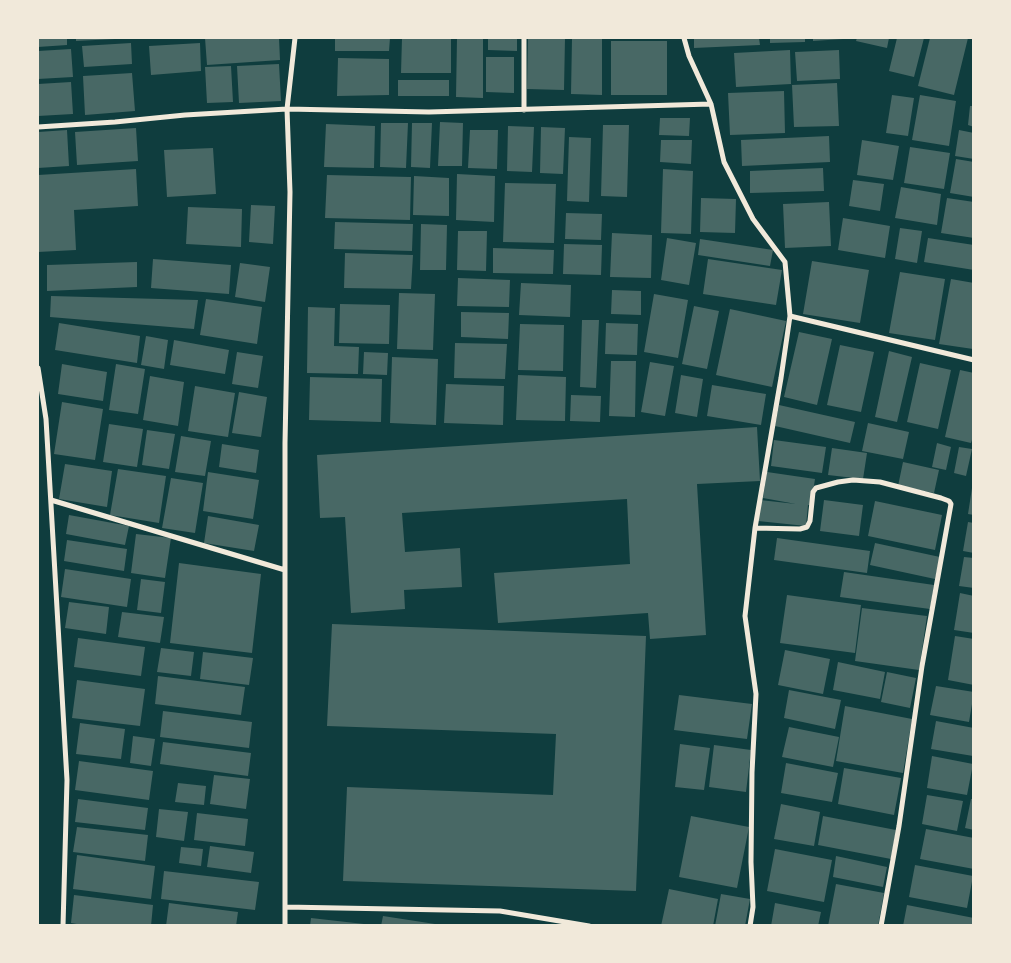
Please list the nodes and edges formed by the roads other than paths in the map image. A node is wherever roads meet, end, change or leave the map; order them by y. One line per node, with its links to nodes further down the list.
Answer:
1 (295, 38): 5 (street)
2 (524, 38): 6 (street)
3 (684, 38): 4 (street)
4 (711, 104): 6 (street); 8 (street)
5 (288, 109): 6 (street); 7 (street); 13 (street)
6 (524, 110)
7 (38, 127)
8 (790, 316): 9 (street); 12 (street)
9 (974, 360)
10 (38, 368): 11 (street)
11 (51, 500): 13 (street); 16 (street)
12 (755, 528): 18 (street); 19 (street)
13 (285, 570): 14 (street)
14 (285, 907): 15 (street); 17 (street)
15 (588, 925)
16 (63, 926)
17 (285, 926)
18 (750, 926)
19 (881, 926)

